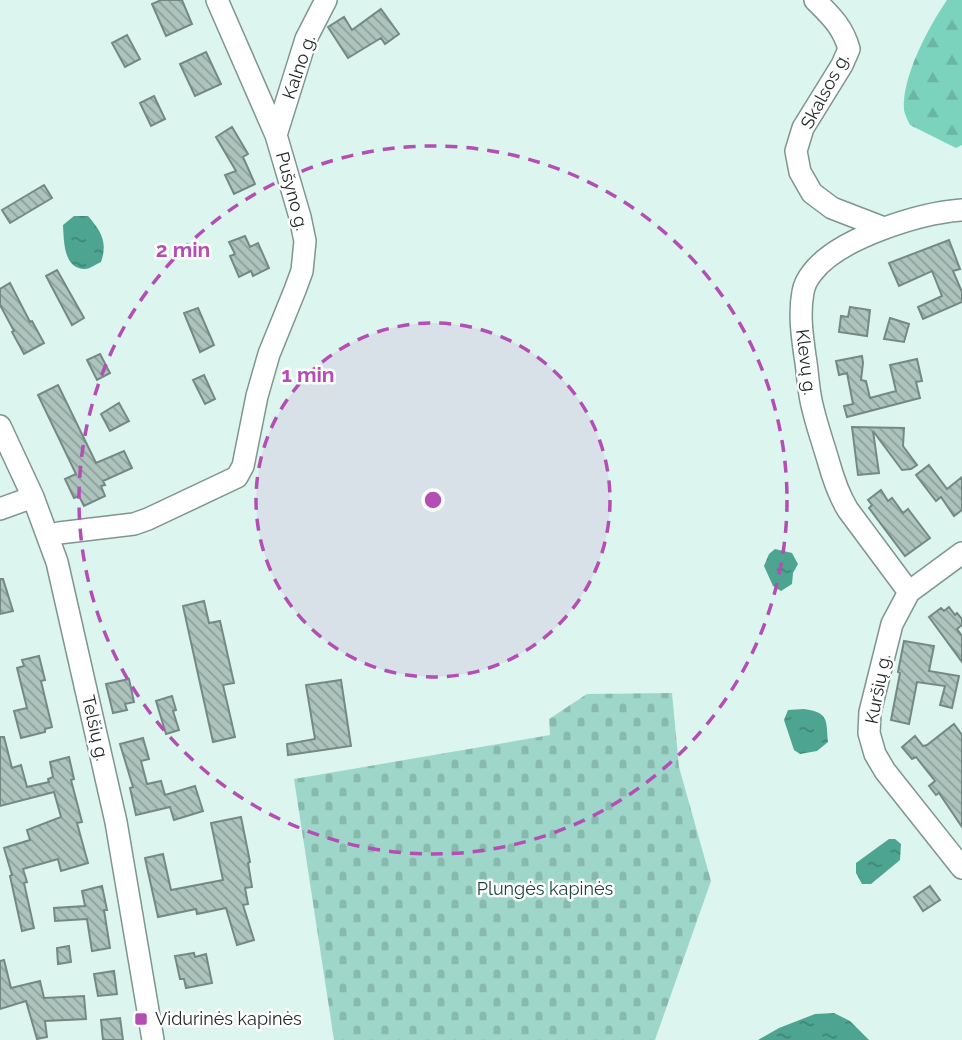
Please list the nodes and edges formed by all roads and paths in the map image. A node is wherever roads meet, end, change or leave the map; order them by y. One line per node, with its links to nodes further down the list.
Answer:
1 (217, 0): 4 (street, Pušyno g.)
2 (326, 0): 4 (street, Kalno g.)
3 (815, 0): 6 (street, Skalsos g.)
4 (276, 135): 10 (street, Pušyno g.)
5 (962, 210): 6 (street, Klevų g.)
6 (884, 228): 12 (street, Klevų g.)
7 (0, 426): 8 (street, Telšių g.)
8 (33, 497): 9 (street); 10 (street, Telšių g.)
9 (0, 509)
10 (48, 536): 14 (street, Telšių g.)
11 (962, 553): 12 (street, Kuršių g.)
12 (909, 592): 13 (street, Kuršių g.)
13 (962, 867)
14 (153, 1040)

